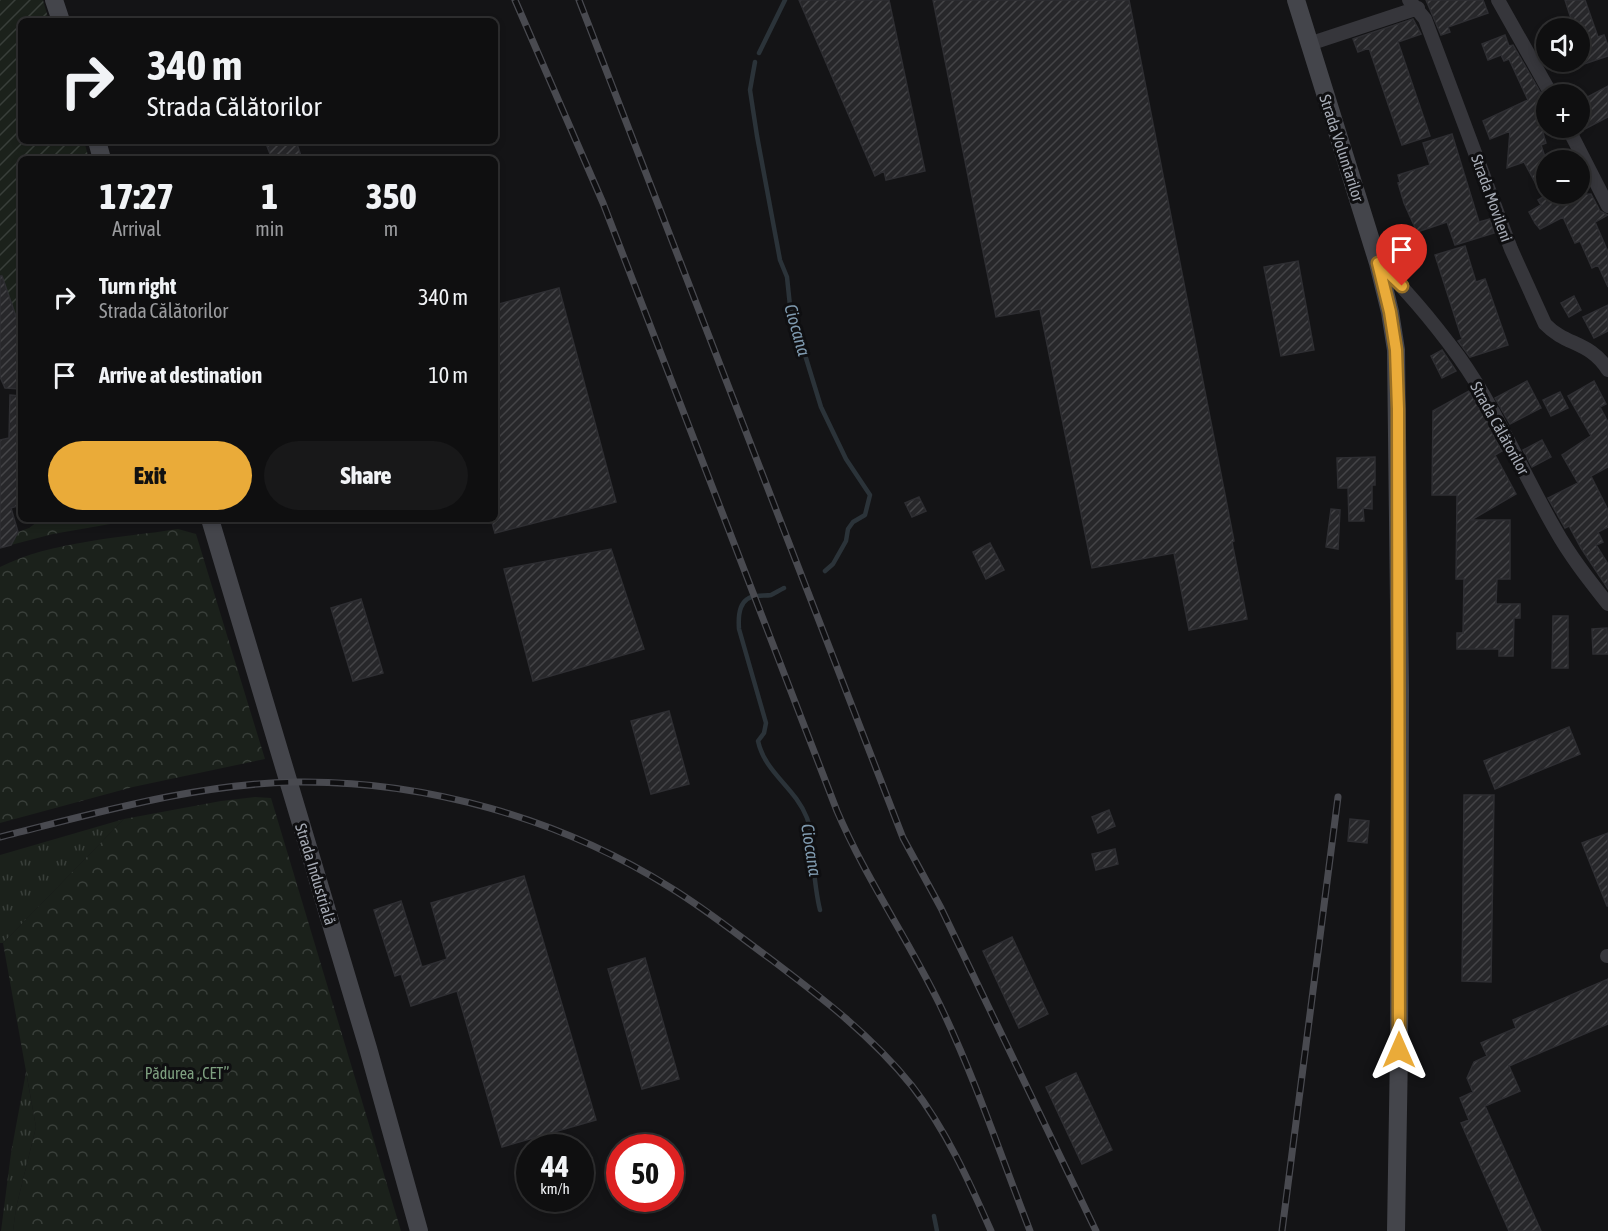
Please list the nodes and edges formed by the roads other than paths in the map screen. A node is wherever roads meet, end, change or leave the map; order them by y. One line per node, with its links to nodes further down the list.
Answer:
1 (54, 0): 5 (main road)
2 (1296, 0): 6 (main road, Strada Voluntarilor)
3 (1498, 0): 7 (street)
4 (1414, 4): 6 (street); 11 (street, Strada Movileni)
5 (60, 18)
6 (1309, 44): 10 (main road, Strada Voluntarilor)
7 (1545, 84)
8 (1573, 138): 9 (street)
9 (1608, 206)
10 (1378, 263): 13 (street, Strada Călătorilor); 15 (main road, Strada Voluntarilor)
11 (1608, 370)
12 (211, 522): 14 (main road, Strada Industrială)
13 (1608, 604)
14 (419, 1231)
15 (1396, 1231)

